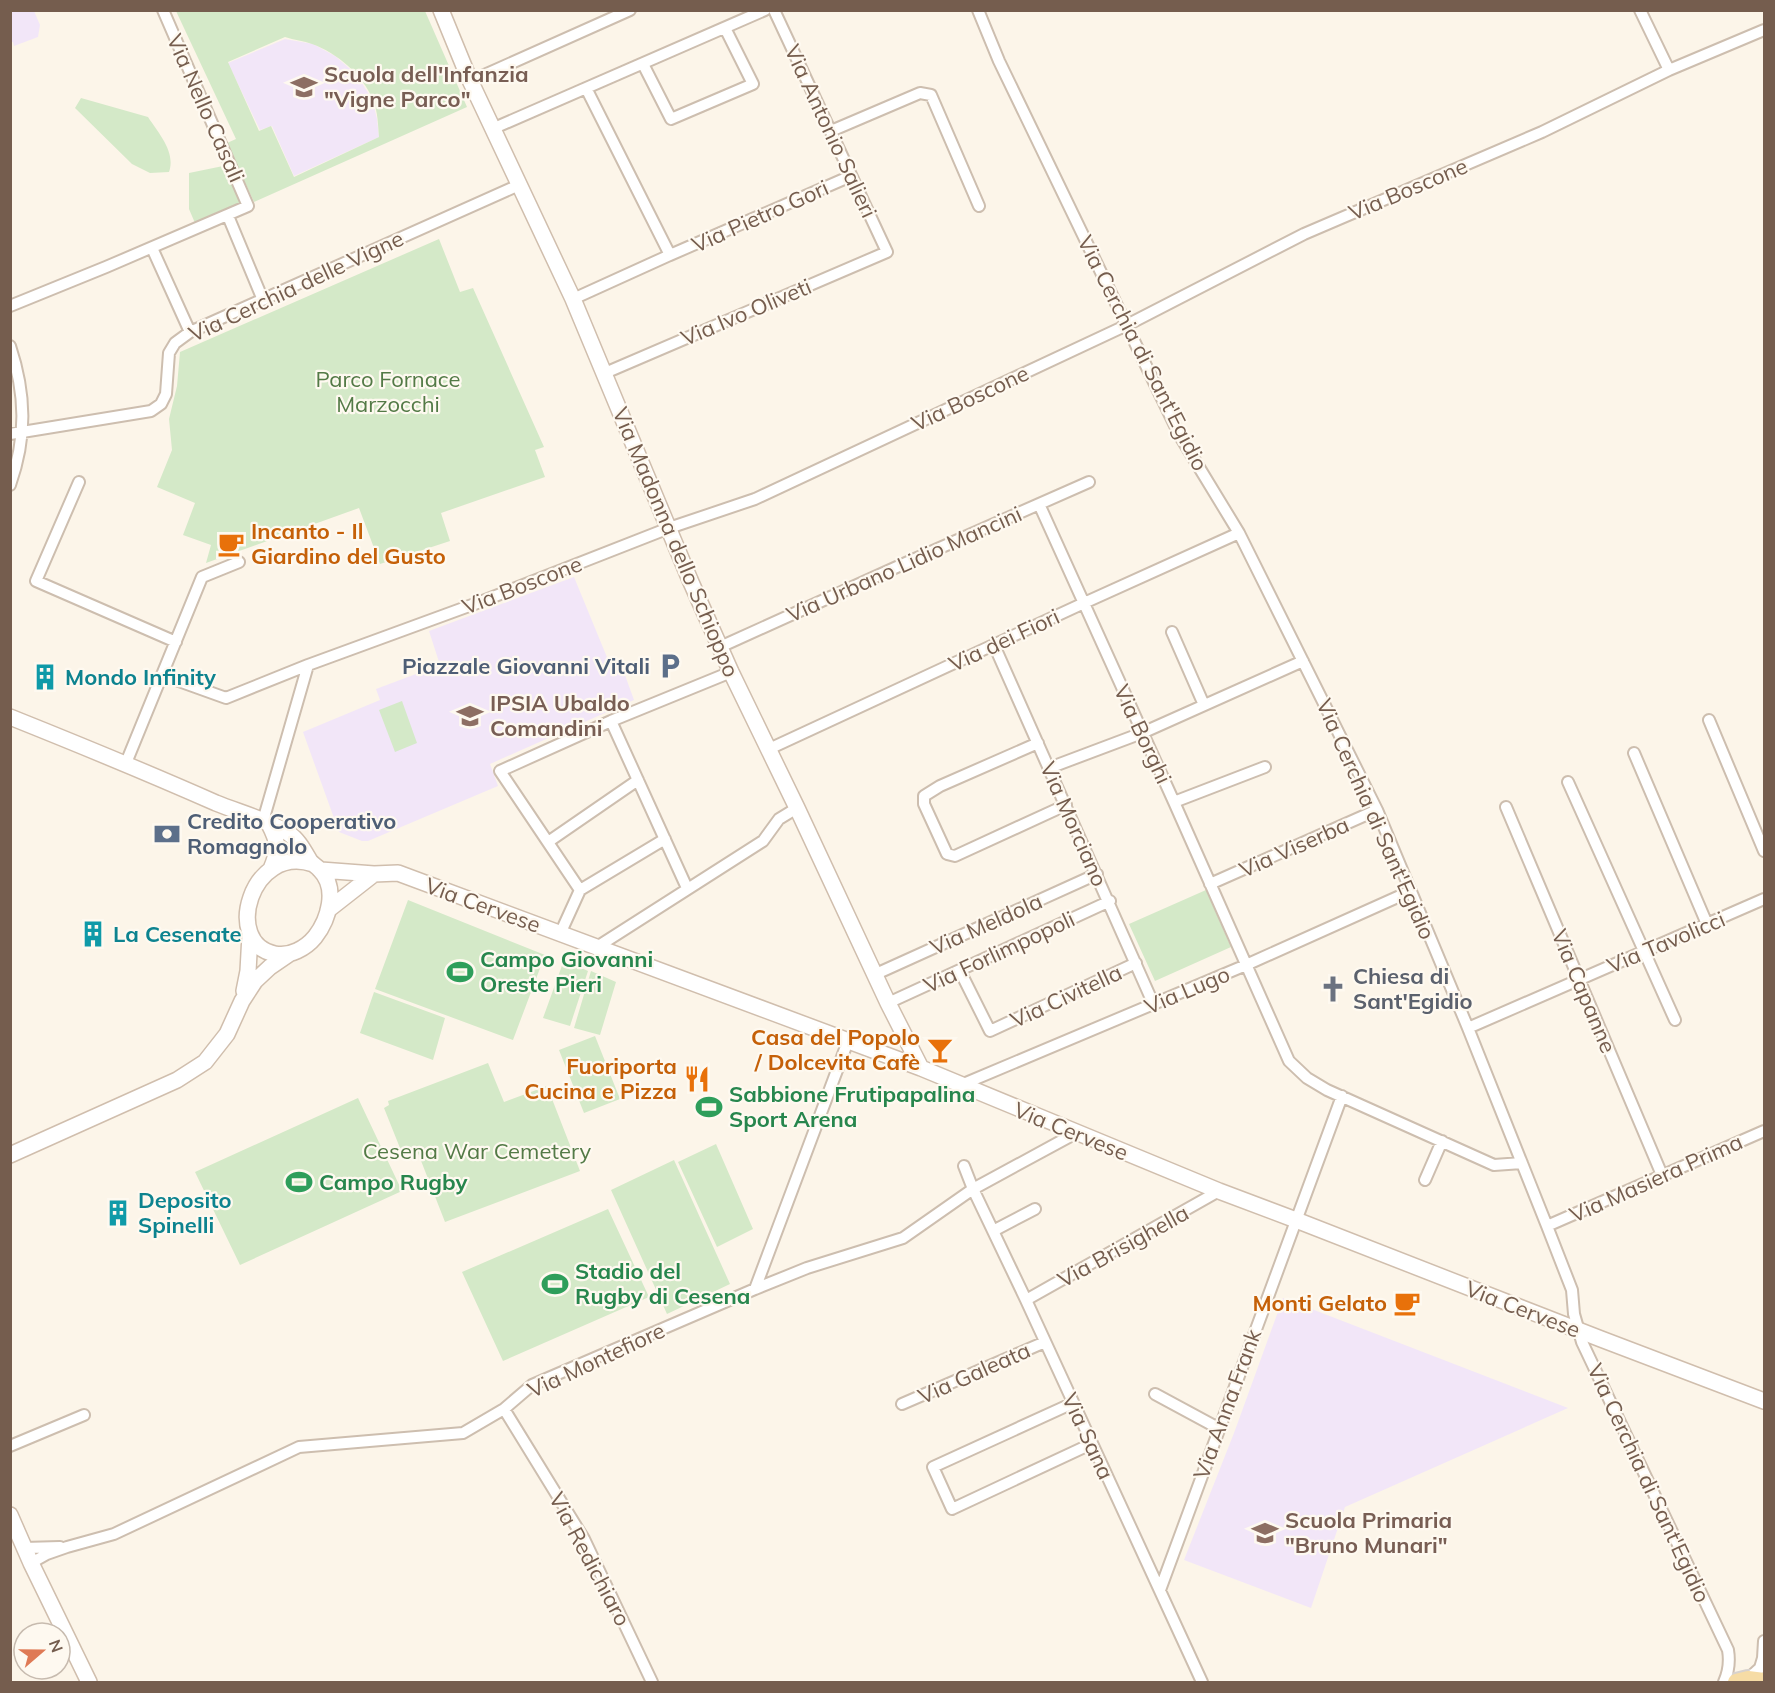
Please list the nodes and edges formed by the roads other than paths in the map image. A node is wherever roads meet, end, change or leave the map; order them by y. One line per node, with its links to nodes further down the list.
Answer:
1 (163, 10): 19 (street, Via Nello Casali)
2 (441, 10): 12 (main road, Via Madonna dello Schioppo)
3 (630, 10): 12 (street)
4 (765, 10): 8 (street)
5 (774, 10): 15 (street, Via Antonio Salieri)
6 (978, 10): 26 (street, Via Cerchia di Sant'Egidio)
7 (1640, 10): 11 (street)
8 (725, 28): 10 (street); 10 (street)
9 (1764, 30): 11 (street, Via Boscone)
10 (643, 64): 13 (street)
11 (1669, 70): 26 (street, Via Boscone)
12 (471, 81): 14 (main road, Via Madonna dello Schioppo)
13 (586, 88): 14 (street); 22 (street)
14 (492, 129): 17 (main road, Via Madonna dello Schioppo)
15 (831, 131): 16 (street, Via Antonio Salieri); 18 (street)
16 (851, 176): 21 (street, Via Antonio Salieri); 22 (street, Via Pietro Gori)
17 (519, 185): 23 (main road, Via Madonna dello Schioppo); 24 (street, Via Cerchia delle Vigne)
18 (979, 206)
19 (228, 216): 20 (street); 24 (street)
20 (152, 248): 25 (street); 27 (street)
21 (887, 252): 29 (street, Via Ivo Oliveti)
22 (669, 255): 23 (street, Via Pietro Gori)
23 (573, 299): 29 (main road, Via Madonna dello Schioppo)
24 (263, 300): 27 (street, Via Cerchia delle Vigne)
25 (10, 306)
26 (1127, 325): 36 (street, Via Boscone); 37 (street, Via Cerchia di Sant'Egidio)
27 (190, 332): 30 (street, Via Cerchia delle Vigne)
28 (10, 346): 30 (street)
29 (605, 373): 36 (main road, Via Madonna dello Schioppo)
30 (23, 432): 31 (street, Via Cerchia delle Vigne); 34 (street)
31 (10, 434)
32 (79, 482): 41 (street)
33 (1089, 482): 35 (street, Via Urbano Lidio Mancini)
34 (10, 485)
35 (1039, 504): 39 (street, Via Borghi); 43 (street, Via Urbano Lidio Mancini)
36 (669, 528): 43 (main road, Via Madonna dello Schioppo); 45 (street, Via Boscone)
37 (1239, 533): 39 (street, Via dei Fiori); 44 (street, Via Cerchia di Sant'Egidio)
38 (239, 562): 41 (street)
39 (1084, 603): 42 (street, Via dei Fiori); 52 (street, Via Borghi)
40 (1172, 632): 48 (street)
41 (176, 642): 47 (street)
42 (994, 645): 53 (street, Via Morciano); 54 (street, Via dei Fiori)
43 (720, 647): 46 (main road, Via Madonna dello Schioppo)
44 (1303, 661): 48 (street); 65 (street, Via Cerchia di Sant'Egidio)
45 (308, 665): 47 (street, Via Boscone); 66 (street)
46 (730, 672): 51 (street); 54 (main road, Via Madonna dello Schioppo)
47 (162, 675): 56 (street)
48 (1204, 705): 52 (street)
49 (10, 717): 56 (main road)
50 (1709, 720): 69 (street)
51 (611, 721): 59 (street); 68 (street)
52 (1142, 733): 58 (street); 61 (street, Via Borghi)
53 (1038, 743): 58 (street, Via Morciano); 62 (street)
54 (769, 749): 64 (main road, Via Madonna dello Schioppo)
55 (1634, 753): 81 (street)
56 (126, 763): 66 (main road)
57 (1265, 767): 61 (street)
58 (1049, 768): 62 (street, Via Morciano)
59 (638, 780): 67 (street); 68 (street)
60 (1568, 782): 85 (street)
61 (1174, 802): 74 (street, Via Borghi)
62 (1066, 805): 73 (street, Via Morciano)
63 (1506, 807): 91 (street, Via Capanne)
64 (797, 808): 75 (street); 90 (main road, Via Madonna dello Schioppo)
65 (1377, 810): 74 (street, Via Viserba); 77 (street, Via Cerchia di Sant'Egidio)
66 (266, 822): 70 (main road); 71 (main road)
67 (665, 839): 75 (street); 76 (street)
68 (548, 842): 76 (street)
69 (1764, 850)
70 (317, 867): 71 (main road); 72 (main road, Via Cervese); 80 (main road)
71 (271, 869): 83 (main road)
72 (374, 874): 80 (main road); 82 (main road, Via Cervese)
73 (1097, 874): 79 (street, Via Morciano); 90 (street, Via Meldola)
74 (1210, 884): 88 (street, Via Borghi)
75 (687, 888): 84 (street)
76 (580, 890): 82 (street)
77 (1412, 891): 88 (street, Via Lugo); 96 (street, Via Cerchia di Sant'Egidio)
78 (1764, 899): 81 (street, Via Tavolicci)
79 (1110, 901): 87 (street, Via Morciano); 89 (street, Via Forlimpopoli)
80 (328, 910): 86 (main road)
81 (1707, 924): 85 (street, Via Tavolicci)
82 (560, 933): 84 (main road, Via Cervese)
83 (250, 934): 86 (main road); 92 (main road)
84 (597, 947): 97 (main road, Via Cervese)
85 (1644, 950): 91 (street, Via Tavolicci); 95 (street)
86 (289, 954): 92 (main road)
87 (1136, 963): 89 (street, Via Civitella); 94 (street, Via Morciano)
88 (1246, 965): 94 (street, Via Lugo); 100 (street, Via Borghi)
89 (960, 971): 93 (street, Via Forlimpopoli)
90 (876, 974): 93 (main road, Via Madonna dello Schioppo)
91 (1579, 979): 96 (street, Via Tavolicci); 107 (street, Via Capanne)
92 (242, 1001): 104 (main road)
93 (888, 1003): 98 (main road, Via Madonna dello Schioppo)
94 (1154, 1003): 99 (street, Via Lugo)
95 (1675, 1020)
96 (1468, 1028): 105 (street, Via Cerchia di Sant'Egidio)
97 (848, 1041): 98 (main road, Via Cervese); 115 (street)
98 (921, 1068): 99 (main road, Via Cervese)
99 (961, 1085): 102 (main road, Via Cervese)
100 (1342, 1096): 103 (street, Via Borghi); 112 (street, Via Anna Frank)
101 (1764, 1131): 107 (street, Via Masiera Prima)
102 (1076, 1133): 109 (street, Via Montefiore); 110 (main road, Via Cervese)
103 (1442, 1141): 105 (street, Via Borghi); 108 (street)
104 (10, 1155)
105 (1522, 1163): 113 (street, Via Cerchia di Sant'Egidio)
106 (964, 1166): 109 (street, Via Sana)
107 (1662, 1175): 113 (street, Via Masiera Prima)
108 (1425, 1180)
109 (973, 1189): 114 (street, Via Sana); 115 (street, Via Montefiore)
110 (1219, 1191): 112 (main road, Via Cervese); 116 (street, Via Brisighella)
111 (1035, 1209): 114 (street)
112 (1296, 1220): 117 (main road, Via Cervese); 125 (street, Via Anna Frank)
113 (1547, 1226): 117 (street, Via Cerchia di Sant'Egidio)
114 (993, 1232): 116 (street, Via Sana)
115 (755, 1288): 123 (street, Via Montefiore)
116 (1026, 1300): 118 (street, Via Sana)
117 (1577, 1330): 120 (main road, Via Cervese); 139 (street, Via Cerchia di Sant'Egidio)
118 (1045, 1342): 121 (street, Via Sana); 122 (street, Via Galeata)
119 (1155, 1394): 125 (street)
120 (1764, 1401)
121 (1073, 1403): 126 (street, Via Sana); 126 (street)
122 (902, 1404)
123 (504, 1409): 129 (street, Via Montefiore); 137 (street, Via Redichiaro)
124 (84, 1415): 127 (street)
125 (1218, 1428): 132 (street, Via Anna Frank)
126 (1091, 1444): 132 (street, Via Sana)
127 (10, 1446)
128 (10, 1515): 130 (main road)
129 (67, 1547): 130 (street, Via Montefiore); 131 (street, Via Montefiore)
130 (24, 1548): 131 (main road)
131 (31, 1563): 136 (main road)
132 (1160, 1590): 138 (street, Via Sana)
133 (1764, 1641): 134 (street)
134 (1764, 1659): 135 (street)
135 (1749, 1681)
136 (88, 1683)
137 (652, 1683)
138 (1202, 1683)
139 (1724, 1683)

